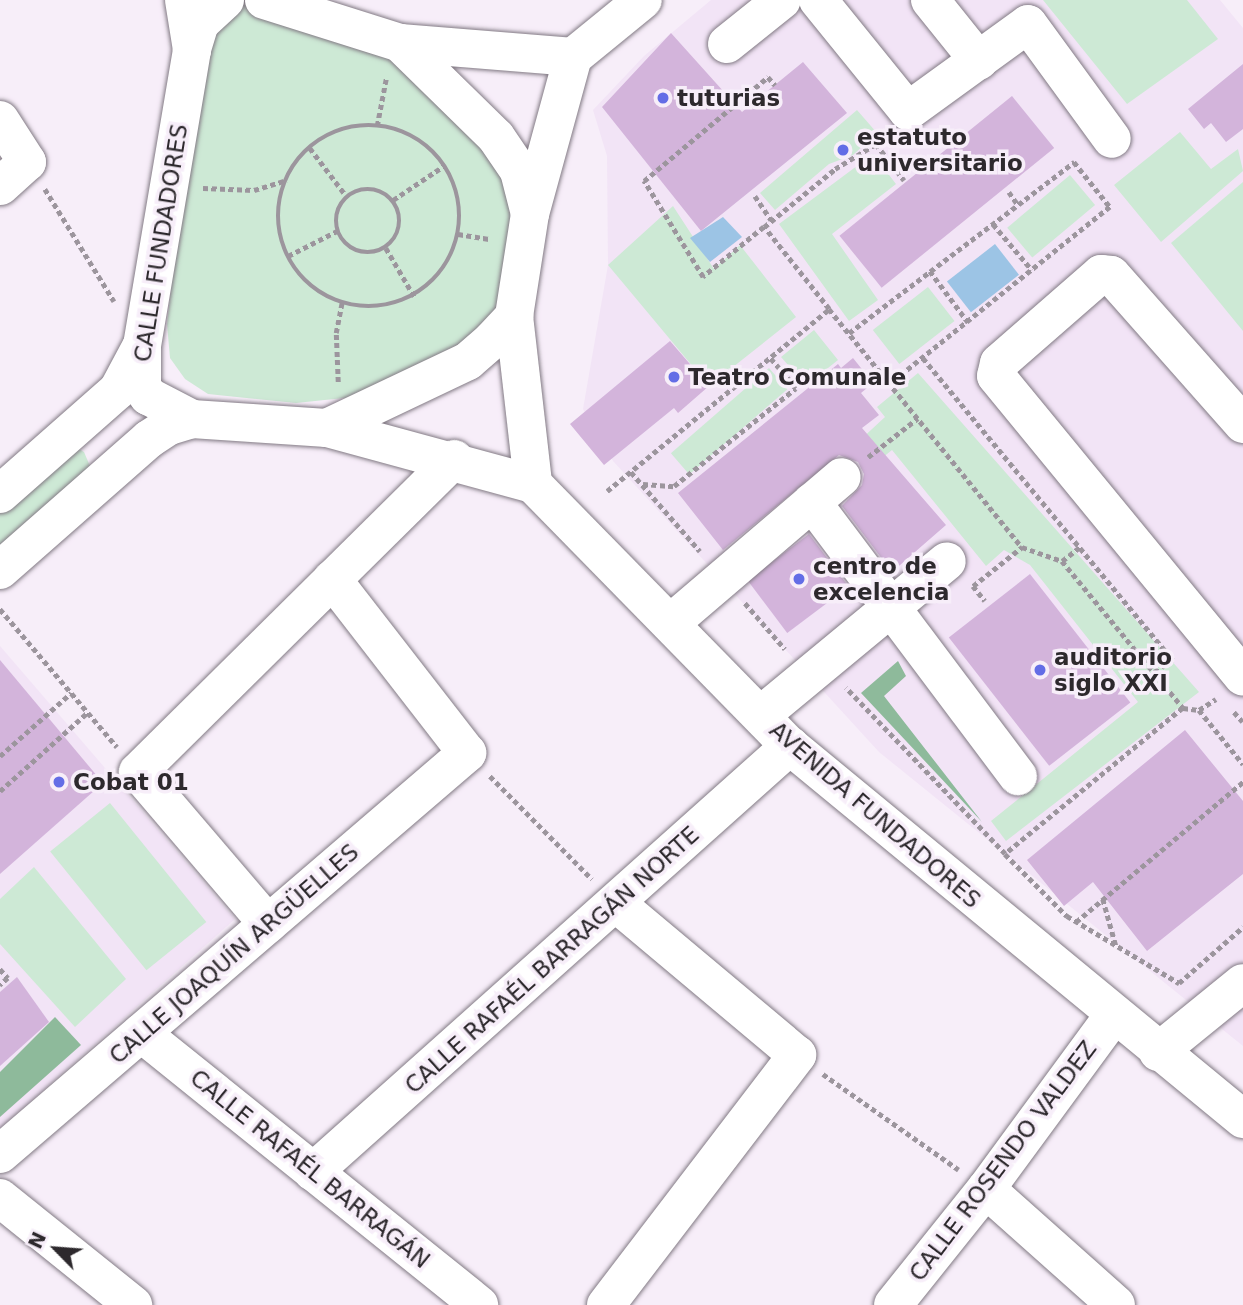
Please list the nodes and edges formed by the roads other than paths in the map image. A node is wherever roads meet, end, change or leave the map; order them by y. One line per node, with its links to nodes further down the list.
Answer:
1 (184, 0): 10 (street)
2 (225, 0): 10 (street, CALLE FUNDADORES)
3 (264, 0): 11 (street)
4 (643, 0): 12 (street)
5 (782, 0): 9 (street)
6 (818, 0): 13 (street)
7 (930, 0): 13 (street)
8 (1021, 8): 13 (street); 15 (street)
9 (727, 44)
10 (191, 50): 19 (street, CALLE FUNDADORES)
11 (394, 56): 12 (street); 17 (street)
12 (573, 57): 17 (street)
13 (979, 61)
14 (0, 120): 16 (street)
15 (1112, 139)
16 (14, 174)
17 (530, 215): 18 (street)
18 (514, 316): 22 (street, CALLE FUNDADORES); 26 (street)
19 (142, 345): 20 (street, CALLE FUNDADORES); 23 (street)
20 (192, 419): 22 (street, CALLE FUNDADORES); 27 (street)
21 (1243, 424): 35 (street)
22 (327, 428): 24 (street, CALLE FUNDADORES)
23 (56, 447): 27 (street); 28 (street)
24 (454, 459): 26 (street, CALLE FUNDADORES); 31 (street)
25 (842, 477): 29 (street)
26 (533, 484): 34 (street, AVENIDA FUNDADORES)
27 (90, 489): 30 (street)
28 (0, 494)
29 (812, 502): 33 (street); 34 (street)
30 (0, 570)
31 (332, 579): 40 (street); 40 (street, CALLE JOAQUÍN ARGÜELLES)
32 (961, 581): 33 (street)
33 (892, 608): 36 (street); 38 (street)
34 (672, 622): 36 (street, AVENIDA FUNDADORES)
35 (1243, 677)
36 (761, 715): 37 (street, AVENIDA FUNDADORES)
37 (790, 746): 39 (street, CALLE RAFAÉL BARRAGÁN NORTE); 42 (street, AVENIDA FUNDADORES)
38 (1018, 776)
39 (617, 904): 47 (street, CALLE RAFAÉL BARRAGÁN NORTE); 52 (street)
40 (268, 924): 43 (street, CALLE JOAQUÍN ARGÜELLES)
41 (1243, 983): 44 (street)
42 (1113, 1016): 44 (street, AVENIDA FUNDADORES); 48 (street, CALLE ROSENDO VALDEZ)
43 (141, 1034): 46 (street, CALLE JOAQUÍN ARGÜELLES); 47 (street, CALLE RAFAÉL BARRAGÁN)
44 (1158, 1052): 45 (street, AVENIDA FUNDADORES)
45 (1243, 1119)
46 (0, 1154)
47 (313, 1172): 51 (street, CALLE RAFAÉL BARRAGÁN)
48 (986, 1189): 53 (street, CALLE ROSENDO VALDEZ); 54 (street)
49 (0, 1198): 50 (street)
50 (133, 1305)
51 (479, 1305)
52 (606, 1305)
53 (892, 1305)
54 (1116, 1305)

